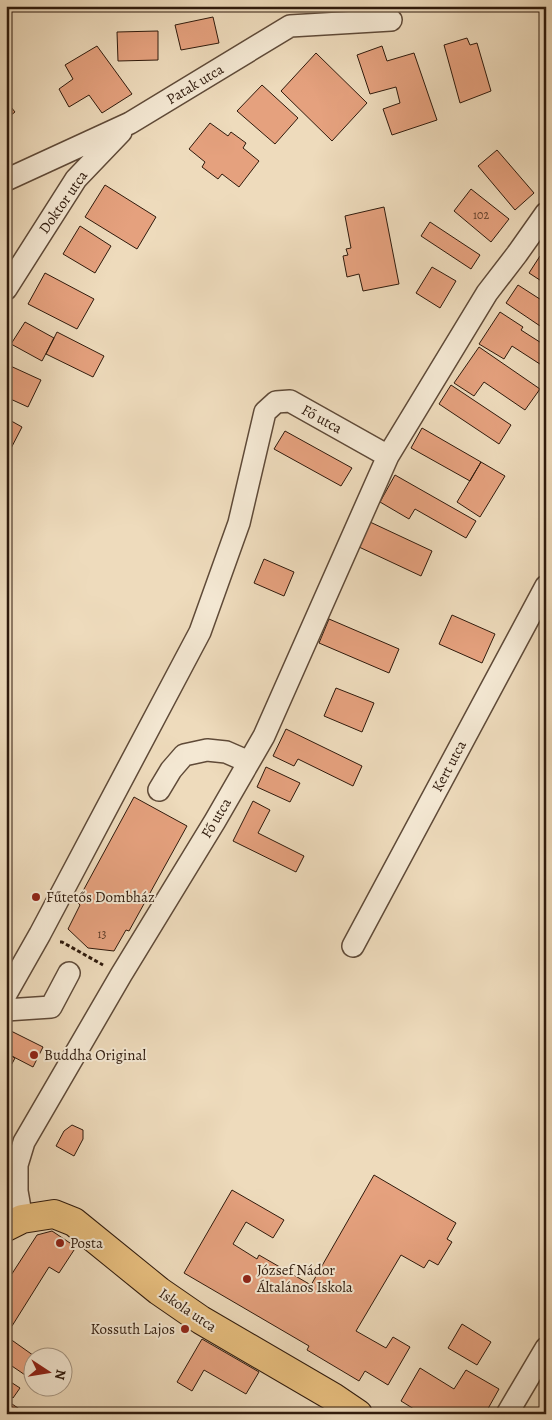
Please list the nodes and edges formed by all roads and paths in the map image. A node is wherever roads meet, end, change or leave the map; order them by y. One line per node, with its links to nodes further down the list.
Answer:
1 (391, 20): 2 (street, Patak utca)
2 (130, 123): 3 (street, Patak utca); 5 (street, Doktor utca)
3 (6, 180)
4 (546, 213): 6 (street, Fő utca)
5 (6, 289)
6 (388, 456): 8 (street, Fő utca); 12 (street, Fő utca)
7 (546, 586): 10 (street, Kert utca)
8 (249, 762): 9 (street); 14 (street, Fő utca)
9 (159, 790)
10 (353, 946)
11 (69, 973): 13 (street)
12 (6, 994)
13 (6, 1010)
14 (12, 1163): 15 (street, Fő utca)
15 (14, 1223): 17 (main road, Iskola utca)
16 (546, 1348): 18 (street)
17 (358, 1414)
18 (508, 1414)

